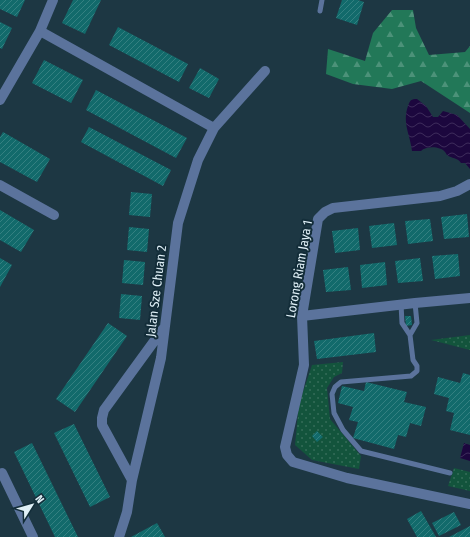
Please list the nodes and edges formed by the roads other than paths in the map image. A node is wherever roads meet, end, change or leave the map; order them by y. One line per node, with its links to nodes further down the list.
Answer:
1 (53, 0): 4 (street)
2 (322, 0): 3 (lane)
3 (320, 11)
4 (40, 31): 6 (street); 7 (street)
5 (265, 71): 7 (street, Jalan Sze Chuan 2)
6 (0, 100)
7 (214, 128): 15 (street, Jalan Sze Chuan 2)
8 (470, 184): 14 (street, Lorong Riam Jaya 1)
9 (0, 185): 10 (street)
10 (54, 215)
11 (470, 298): 12 (street)
12 (416, 303): 13 (street); 16 (lane)
13 (401, 304): 14 (street); 16 (lane)
14 (302, 316): 20 (street, Lorong Riam Jaya 1)
15 (164, 328): 19 (street, Jalan Sze Chuan 2); 19 (street)
16 (410, 335): 18 (lane)
17 (2, 473): 21 (street)
18 (450, 473)
19 (132, 480): 22 (street, Jalan Sze Chuan 2)
20 (470, 504)
21 (33, 537)
22 (120, 537)

